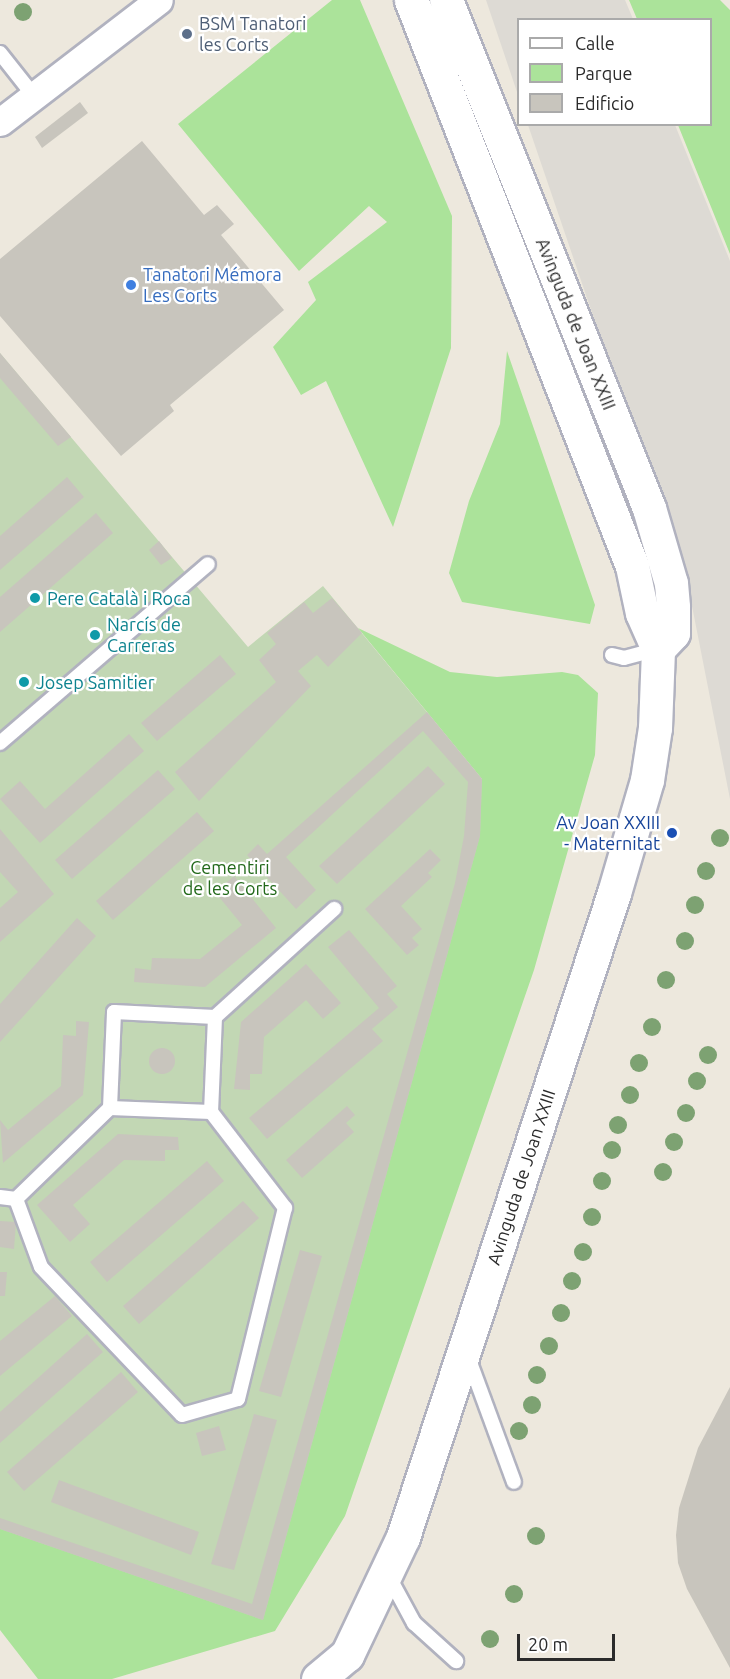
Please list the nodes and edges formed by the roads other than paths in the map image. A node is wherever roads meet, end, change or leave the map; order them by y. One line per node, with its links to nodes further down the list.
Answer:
1 (159, 0): 5 (street)
2 (411, 0): 8 (street, Avinguda de Joan XXIII)
3 (446, 0): 8 (street, Avinguda de Joan XXIII)
4 (0, 52): 5 (lane)
5 (34, 96): 6 (street)
6 (0, 122)
7 (208, 564): 10 (lane)
8 (658, 649): 9 (lane); 17 (street, Avinguda de Joan XXIII)
9 (612, 655)
10 (0, 743)
11 (334, 909): 12 (lane)
12 (215, 1017): 13 (lane); 14 (lane)
13 (110, 1108): 14 (lane); 16 (lane)
14 (211, 1112): 16 (lane)
15 (0, 1197): 16 (lane)
16 (16, 1199)
17 (465, 1349): 18 (lane); 19 (street, Avinguda de Joan XXIII)
18 (514, 1482)
19 (386, 1571): 20 (lane); 21 (street, Avinguda de Joan XXIII)
20 (456, 1661)
21 (318, 1679)

